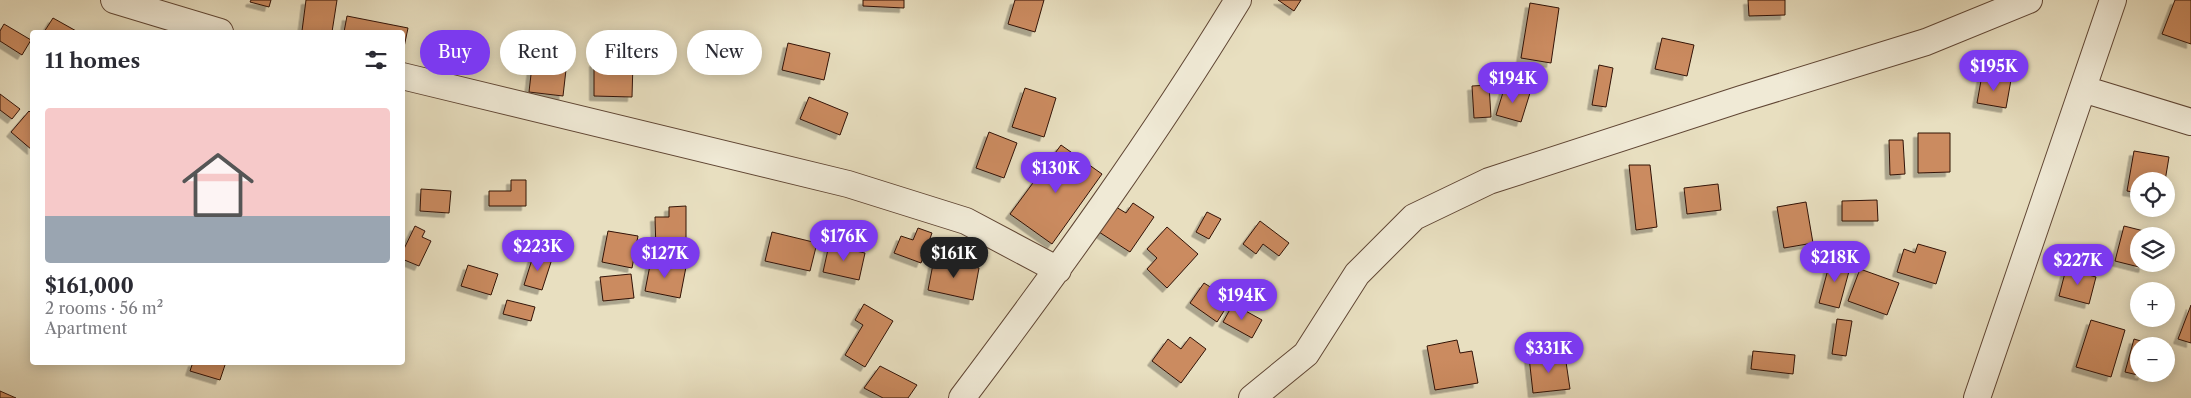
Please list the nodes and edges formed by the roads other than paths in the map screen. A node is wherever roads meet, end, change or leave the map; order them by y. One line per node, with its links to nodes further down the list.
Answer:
1 (114, 0): 5 (street)
2 (1238, 0): 9 (street)
3 (2029, 0): 11 (street)
4 (2114, 0): 7 (street)
5 (213, 30)
6 (405, 77): 9 (street)
7 (2083, 89): 8 (street); 12 (street)
8 (2191, 122)
9 (1058, 270): 10 (street)
10 (962, 398)
11 (1252, 398)
12 (1977, 398)

